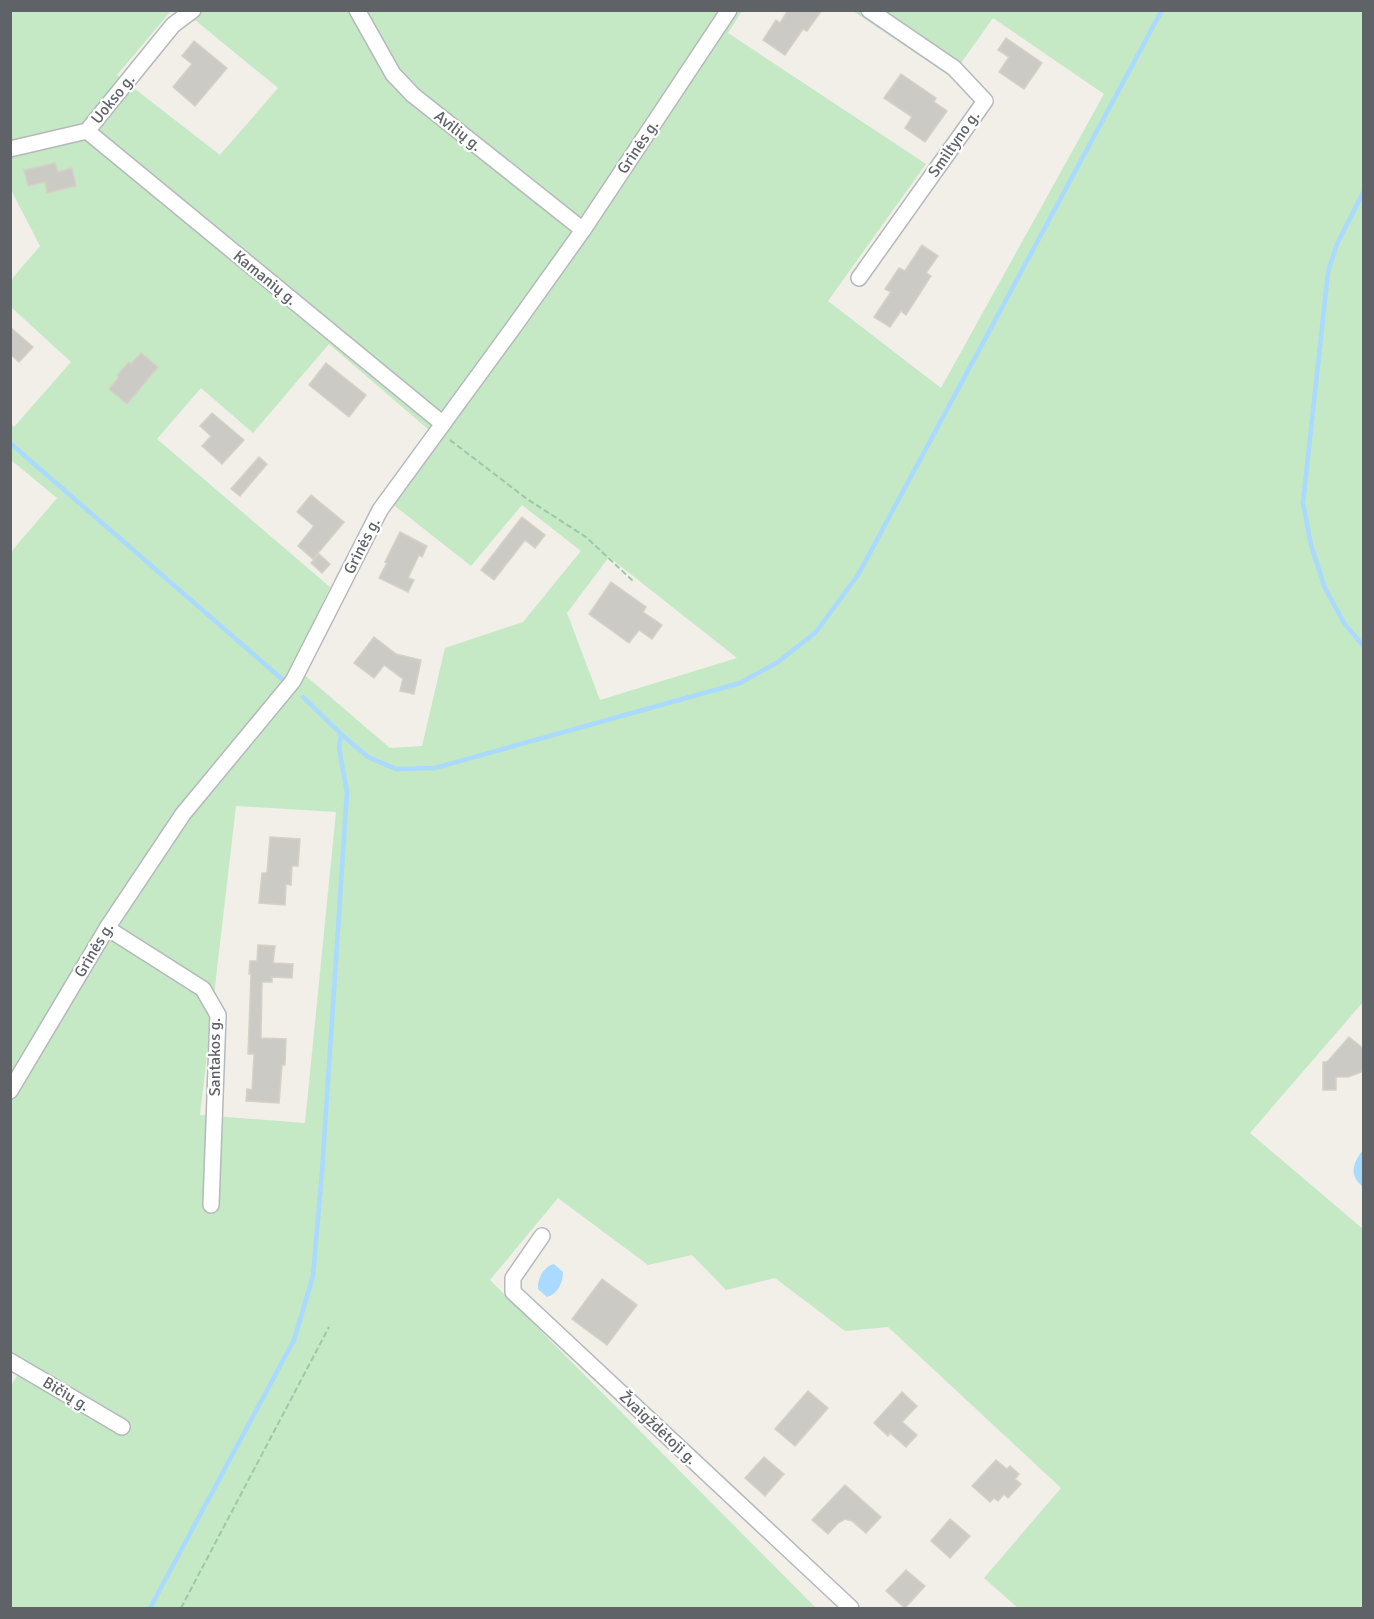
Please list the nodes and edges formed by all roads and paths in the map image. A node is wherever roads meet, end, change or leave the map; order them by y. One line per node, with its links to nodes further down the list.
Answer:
1 (193, 10): 5 (street, Uokso g.)
2 (357, 10): 7 (street, Avilių g.)
3 (729, 10): 7 (street, Grinės g.)
4 (869, 10): 8 (street, Smiltyno g.)
5 (87, 131): 6 (street, Uokso g.); 9 (street, Kamanių g.)
6 (10, 149)
7 (583, 230): 9 (street, Grinės g.)
8 (859, 278)
9 (440, 427): 10 (path); 11 (street, Grinės g.)
10 (633, 581)
11 (107, 928): 12 (street, Grinės g.); 13 (street, Santakos g.)
12 (10, 1091)
13 (211, 1205)
14 (542, 1236): 19 (street, Žvaigždėtoji g.)
15 (329, 1328): 18 (path)
16 (10, 1361): 17 (street, Bičių g.)
17 (122, 1427)
18 (181, 1608)
19 (851, 1608)

